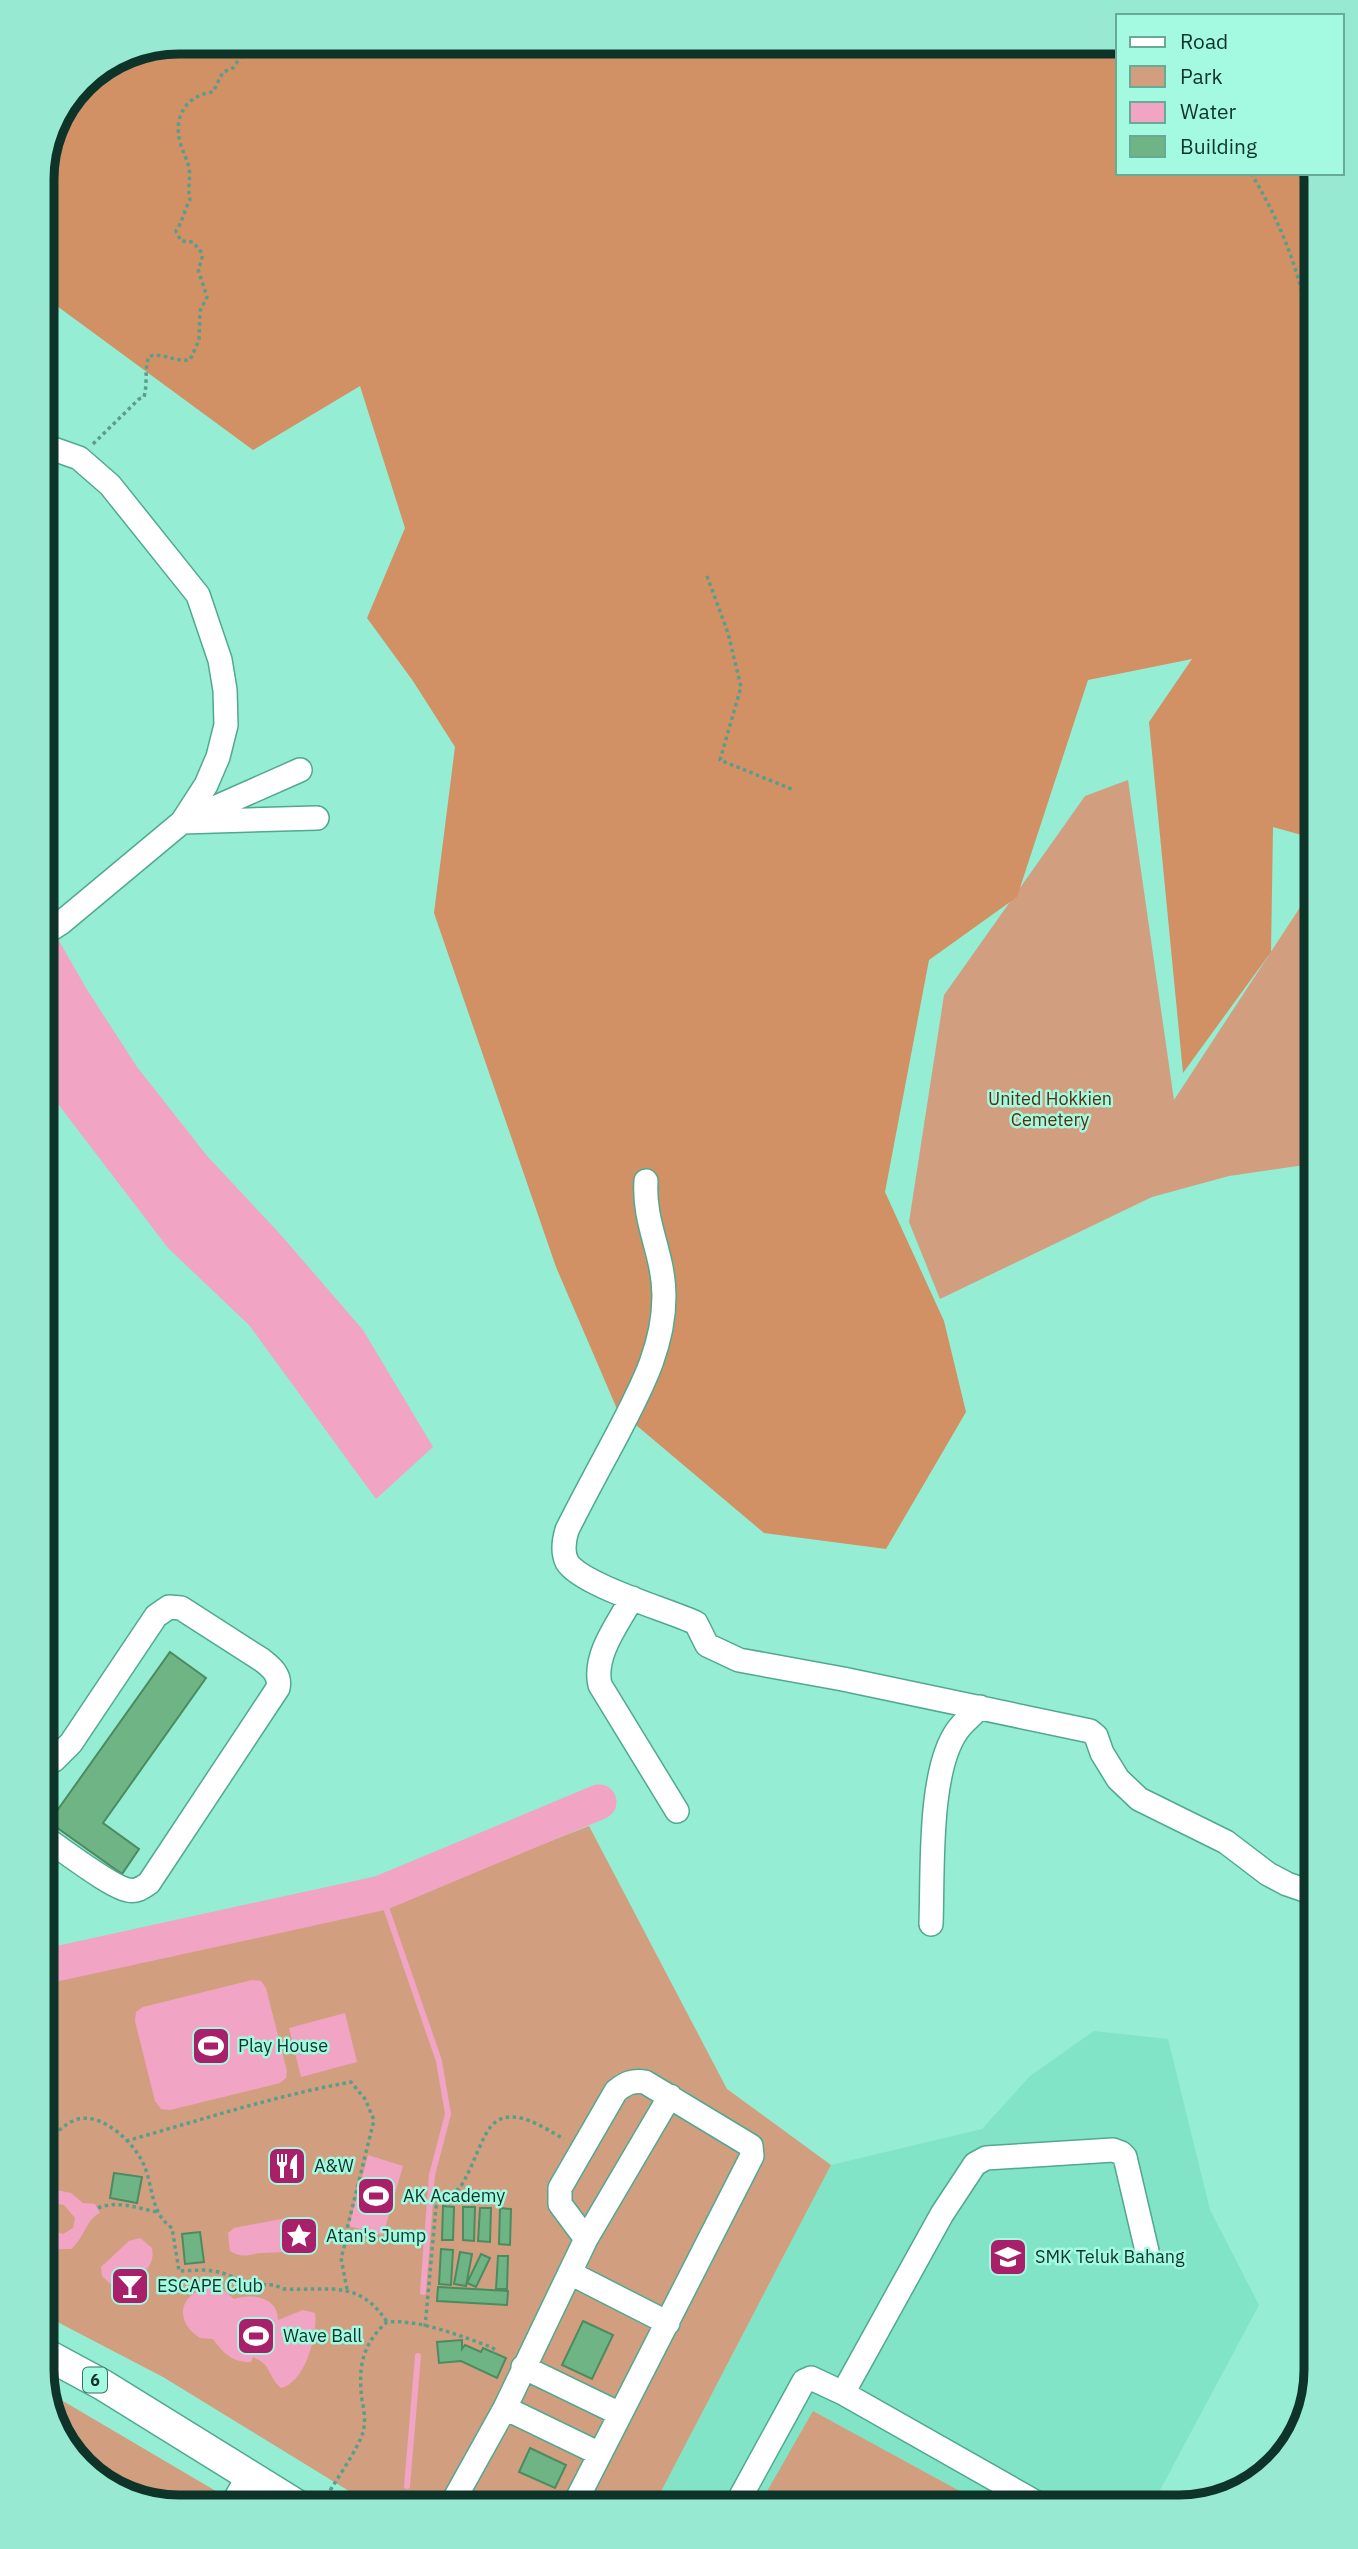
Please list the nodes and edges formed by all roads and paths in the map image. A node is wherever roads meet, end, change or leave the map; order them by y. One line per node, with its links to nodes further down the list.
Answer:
1 (242, 54): 5 (path)
2 (1252, 175): 3 (path)
3 (1304, 302)
4 (55, 450): 5 (street)
5 (79, 458): 10 (street)
6 (707, 576): 8 (path)
7 (300, 770): 10 (street)
8 (794, 790)
9 (317, 818): 10 (street)
10 (182, 822): 11 (street)
11 (55, 927)
12 (646, 1181): 13 (street)
13 (632, 1598): 14 (street); 16 (street)
14 (980, 1707): 18 (street); 19 (street)
15 (54, 1760): 17 (street)
16 (677, 1811)
17 (54, 1844)
18 (1304, 1889)
19 (931, 1924)
20 (670, 2096): 23 (street); 26 (street); 31 (street)
21 (54, 2134): 22 (path)
22 (126, 2141): 25 (path); 29 (path)
23 (582, 2149): 26 (street); 32 (path)
24 (98, 2208): 25 (path)
25 (157, 2213): 29 (path)
26 (586, 2239): 28 (street)
27 (1147, 2251): 36 (street)
28 (570, 2273): 31 (street); 35 (street)
29 (348, 2289): 30 (path)
30 (387, 2322): 32 (path); 43 (path)
31 (668, 2323): 38 (street)
32 (425, 2327): 33 (path)
33 (495, 2353)
34 (54, 2358): 40 (main road, 6)
35 (523, 2367): 37 (street); 38 (street)
36 (843, 2393): 46 (street); 47 (street)
37 (505, 2408): 39 (street); 44 (street)
38 (620, 2414): 39 (street)
39 (600, 2454): 45 (street)
40 (248, 2476): 41 (street); 42 (main road, 6)
41 (238, 2494)
42 (278, 2494)
43 (328, 2494)
44 (457, 2494)
45 (579, 2494)
46 (742, 2495)
47 (1023, 2495)

